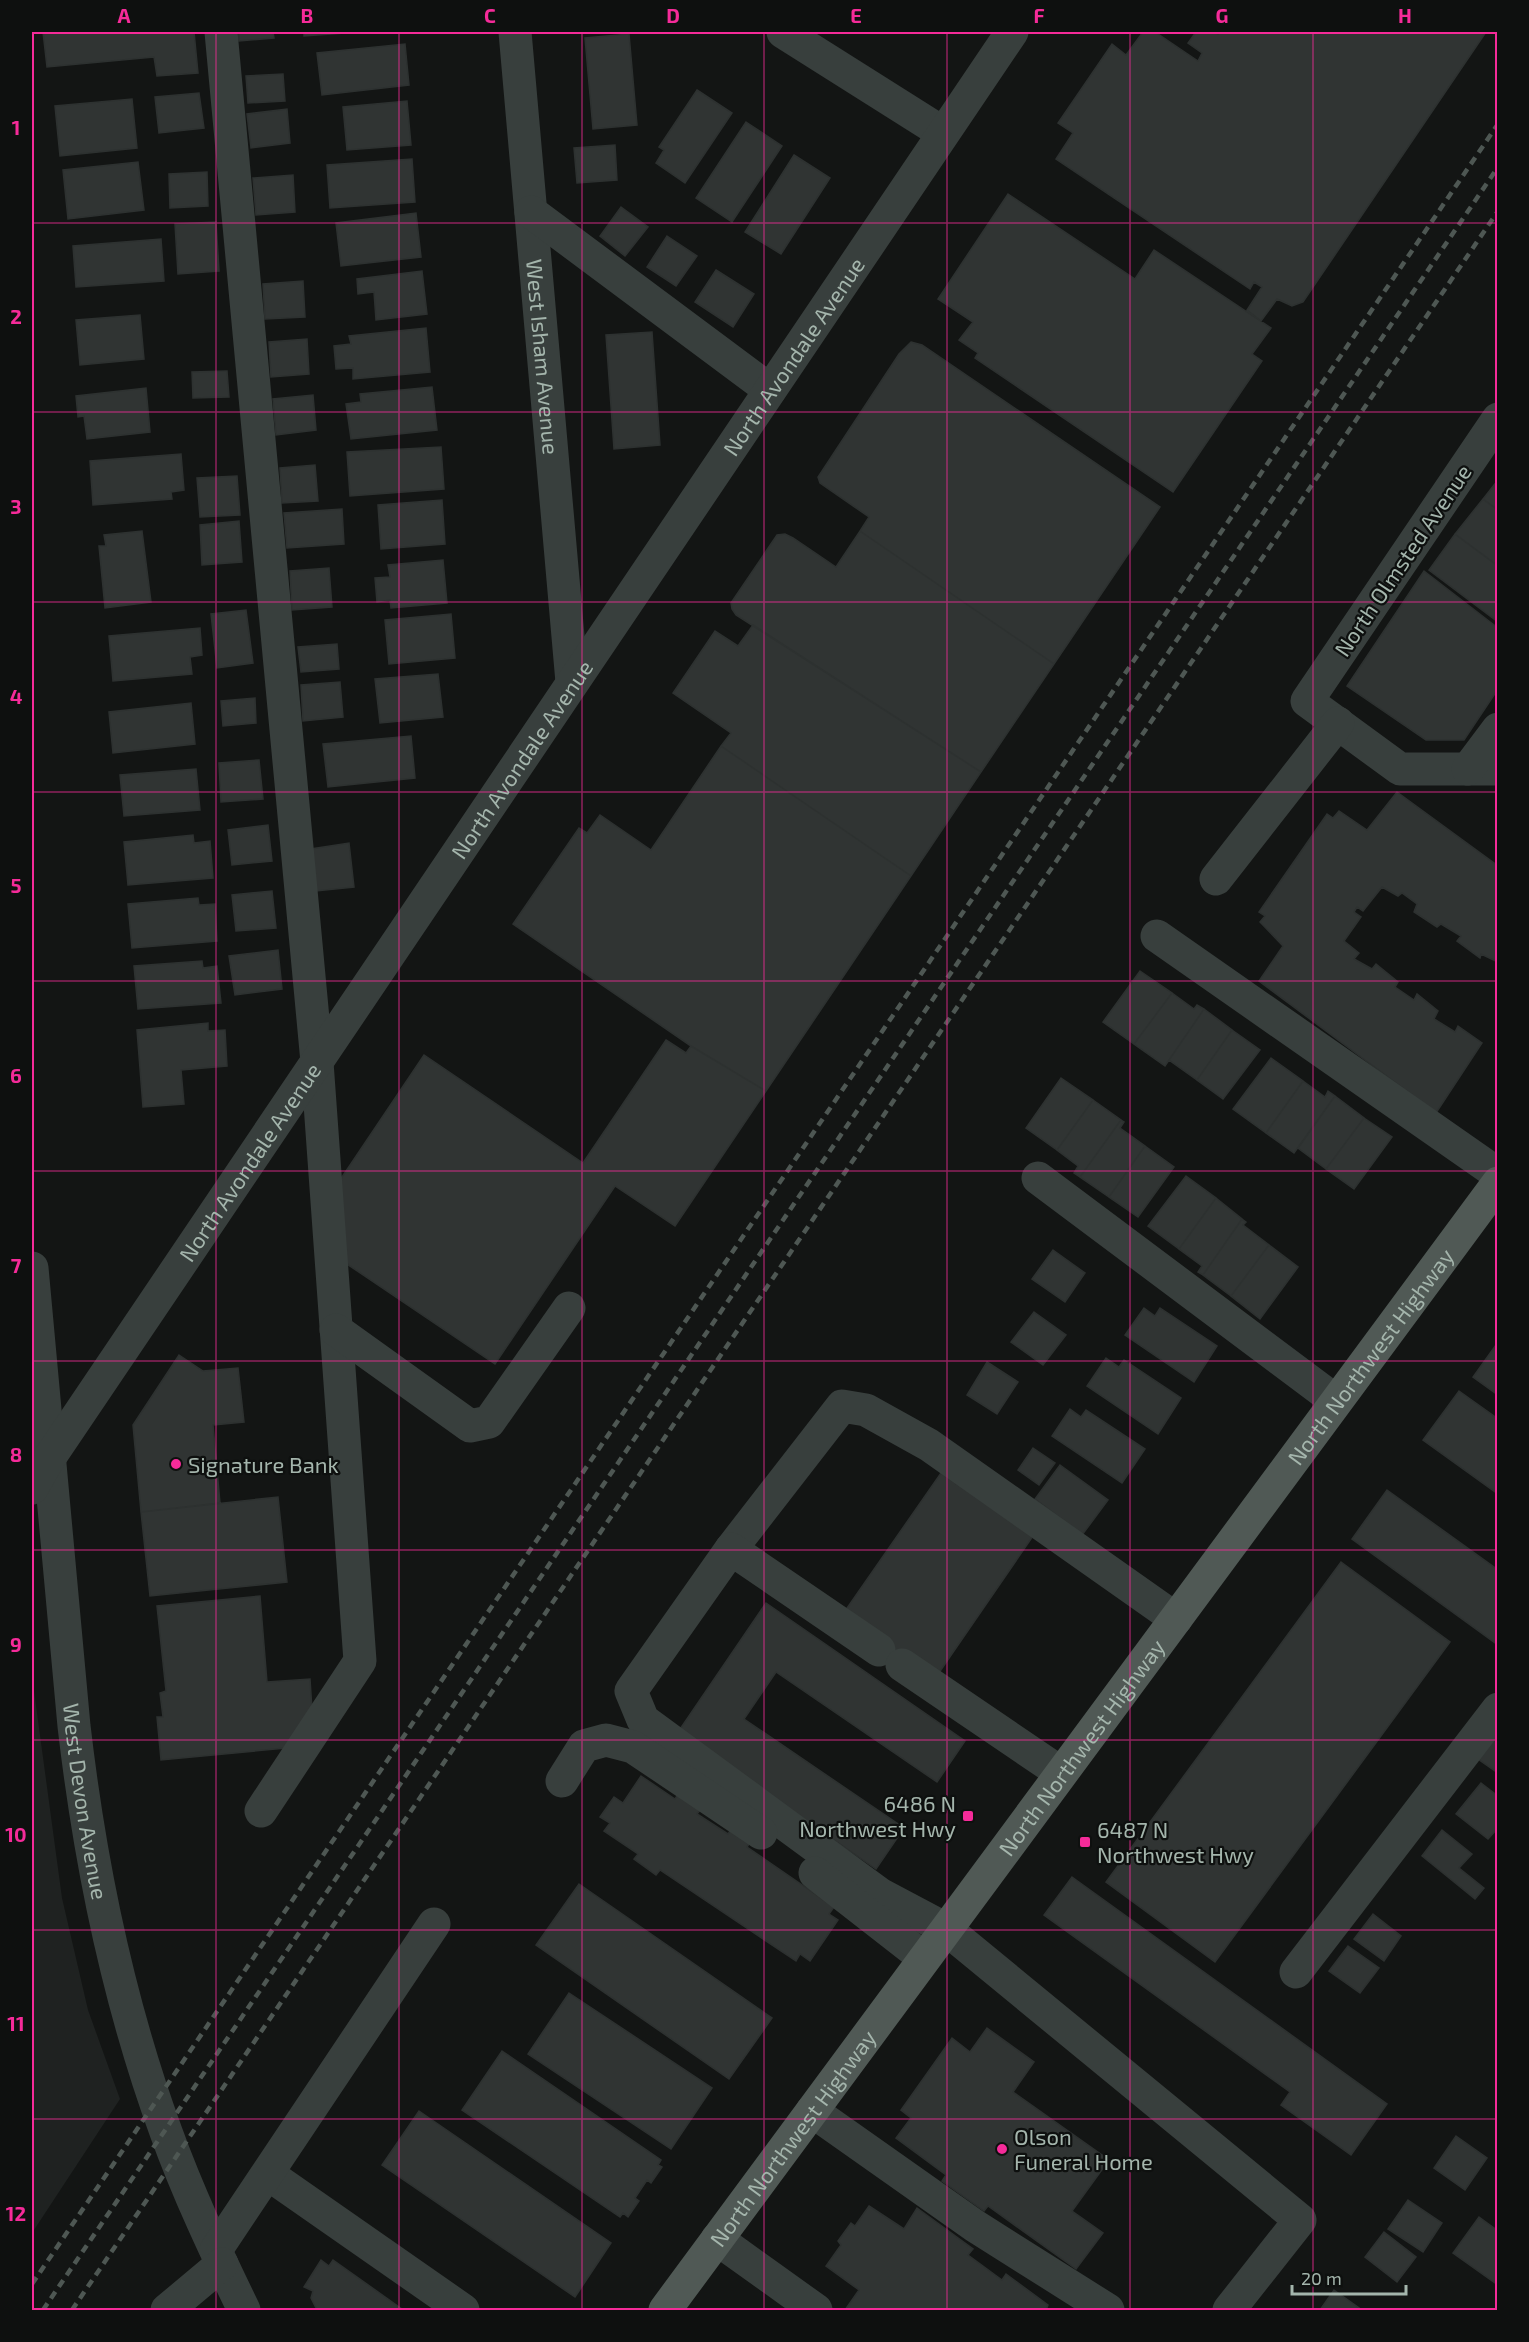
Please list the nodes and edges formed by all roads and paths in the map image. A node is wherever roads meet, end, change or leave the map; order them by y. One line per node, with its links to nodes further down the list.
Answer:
1 (221, 32): 15 (street)
2 (514, 32): 6 (street, West Isham Avenue)
3 (783, 32): 5 (street)
4 (1012, 32): 5 (street, North Avondale Avenue)
5 (943, 133): 7 (street, North Avondale Avenue)
6 (531, 212): 7 (street); 9 (street, West Isham Avenue)
7 (770, 390): 9 (street, North Avondale Avenue)
8 (1497, 419): 10 (street, North Olmsted Avenue)
9 (572, 682): 15 (street, North Avondale Avenue)
10 (1338, 723): 12 (street); 13 (street)
11 (1497, 729): 12 (street)
12 (1483, 769)
13 (1216, 879)
14 (1157, 936): 16 (street)
15 (317, 1062): 21 (street); 23 (street, North Avondale Avenue)
16 (1497, 1174)
17 (1038, 1178): 22 (street)
18 (1497, 1183): 22 (main road, North Northwest Highway)
19 (32, 1268): 23 (street, West Devon Avenue)
20 (569, 1308): 21 (street)
21 (336, 1330): 30 (street)
22 (1336, 1401): 26 (main road, North Northwest Highway)
23 (48, 1460): 24 (street, North Avondale Avenue); 38 (street, West Devon Avenue)
24 (32, 1488)
25 (731, 1550): 26 (street); 28 (street); 32 (street)
26 (1176, 1619): 28 (main road, North Northwest Highway)
27 (1497, 1709): 34 (street)
28 (1061, 1773): 32 (main road, North Northwest Highway)
29 (562, 1781): 33 (street)
30 (261, 1811)
31 (434, 1924): 36 (street)
32 (946, 1929): 33 (main road, North Northwest Highway); 45 (street)
33 (924, 1958): 35 (main road, North Northwest Highway)
34 (1296, 1972)
35 (812, 2111): 37 (main road, North Northwest Highway); 44 (street)
36 (268, 2174): 38 (street); 41 (street)
37 (717, 2239): 42 (main road, North Northwest Highway); 43 (street)
38 (219, 2257): 39 (street); 40 (street, West Devon Avenue)
39 (167, 2310)
40 (244, 2310)
41 (463, 2310)
42 (665, 2310)
43 (816, 2310)
44 (1108, 2310)
45 (1229, 2310)

